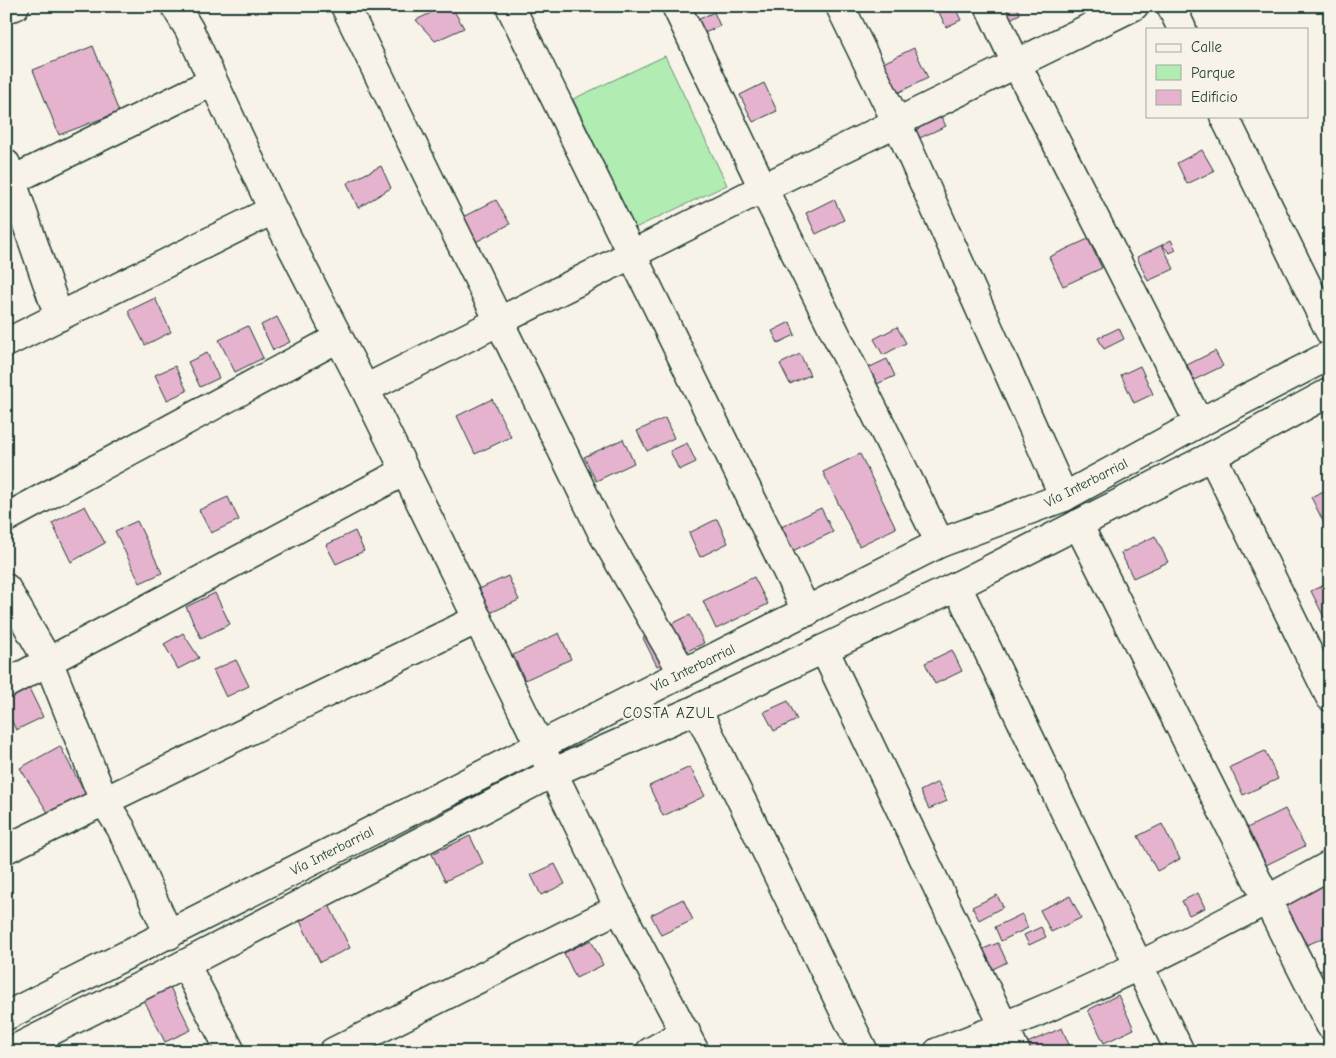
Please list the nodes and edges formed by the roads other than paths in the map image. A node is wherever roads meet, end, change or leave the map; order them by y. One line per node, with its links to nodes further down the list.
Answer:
1 (15, 6): 10 (street)
2 (175, 6): 13 (street)
3 (345, 6): 21 (street)
4 (510, 6): 19 (street)
5 (676, 6): 17 (street)
6 (840, 6): 15 (street)
7 (989, 6): 12 (street)
8 (1134, 6): 12 (street)
9 (1170, 6): 11 (street)
10 (6, 8)
11 (1181, 28)
12 (1016, 64): 15 (street); 28 (street)
13 (212, 82): 16 (street); 18 (street)
14 (1225, 118): 22 (street)
15 (897, 123): 17 (street); 31 (street)
16 (10, 172): 20 (street)
17 (763, 188): 19 (street); 34 (street)
18 (273, 210): 20 (street); 23 (street)
19 (633, 254): 21 (street); 37 (street)
20 (59, 317): 24 (street)
21 (499, 320): 26 (street); 41 (street)
22 (1330, 332)
23 (338, 338): 26 (street); 32 (street)
24 (6, 343)
25 (1330, 355): 28 (street, Vía Interbarrial)
26 (366, 389): 30 (street)
27 (1330, 392): 29 (street)
28 (1198, 423): 31 (street, Vía Interbarrial)
29 (1212, 456): 33 (street); 43 (street)
30 (405, 471): 38 (street); 40 (street)
31 (1064, 497): 34 (street, Vía Interbarrial)
32 (6, 518)
33 (1078, 524): 35 (street); 50 (street)
34 (940, 543): 37 (street, Vía Interbarrial)
35 (957, 586): 39 (street); 54 (street)
36 (6, 588): 40 (street)
37 (807, 612): 41 (street, Vía Interbarrial)
38 (478, 619): 45 (street); 47 (street)
39 (824, 649): 44 (street); 57 (street)
40 (49, 663): 42 (street); 47 (street)
41 (683, 673): 45 (street, Vía Interbarrial)
42 (6, 684)
43 (1330, 697)
44 (697, 709): 46 (street); 63 (street)
45 (540, 744): 46 (street); 52 (street, Vía Interbarrial)
46 (552, 773): 51 (street); 53 (street)
47 (104, 801): 48 (street); 52 (street)
48 (6, 849)
49 (1330, 865): 50 (street)
50 (1267, 901): 54 (street); 56 (street)
51 (619, 908): 58 (street); 61 (street)
52 (169, 935): 55 (street, Vía Interbarrial)
53 (185, 964): 59 (street); 60 (street)
54 (1138, 965): 57 (street); 66 (street)
55 (6, 1016)
56 (1330, 1025)
57 (1004, 1027): 64 (street); 65 (street)
58 (690, 1042): 62 (street)
59 (9, 1052)
60 (231, 1052)
61 (333, 1052)
62 (650, 1052)
63 (864, 1052)
64 (938, 1052)
65 (1016, 1052)
66 (1180, 1052)

